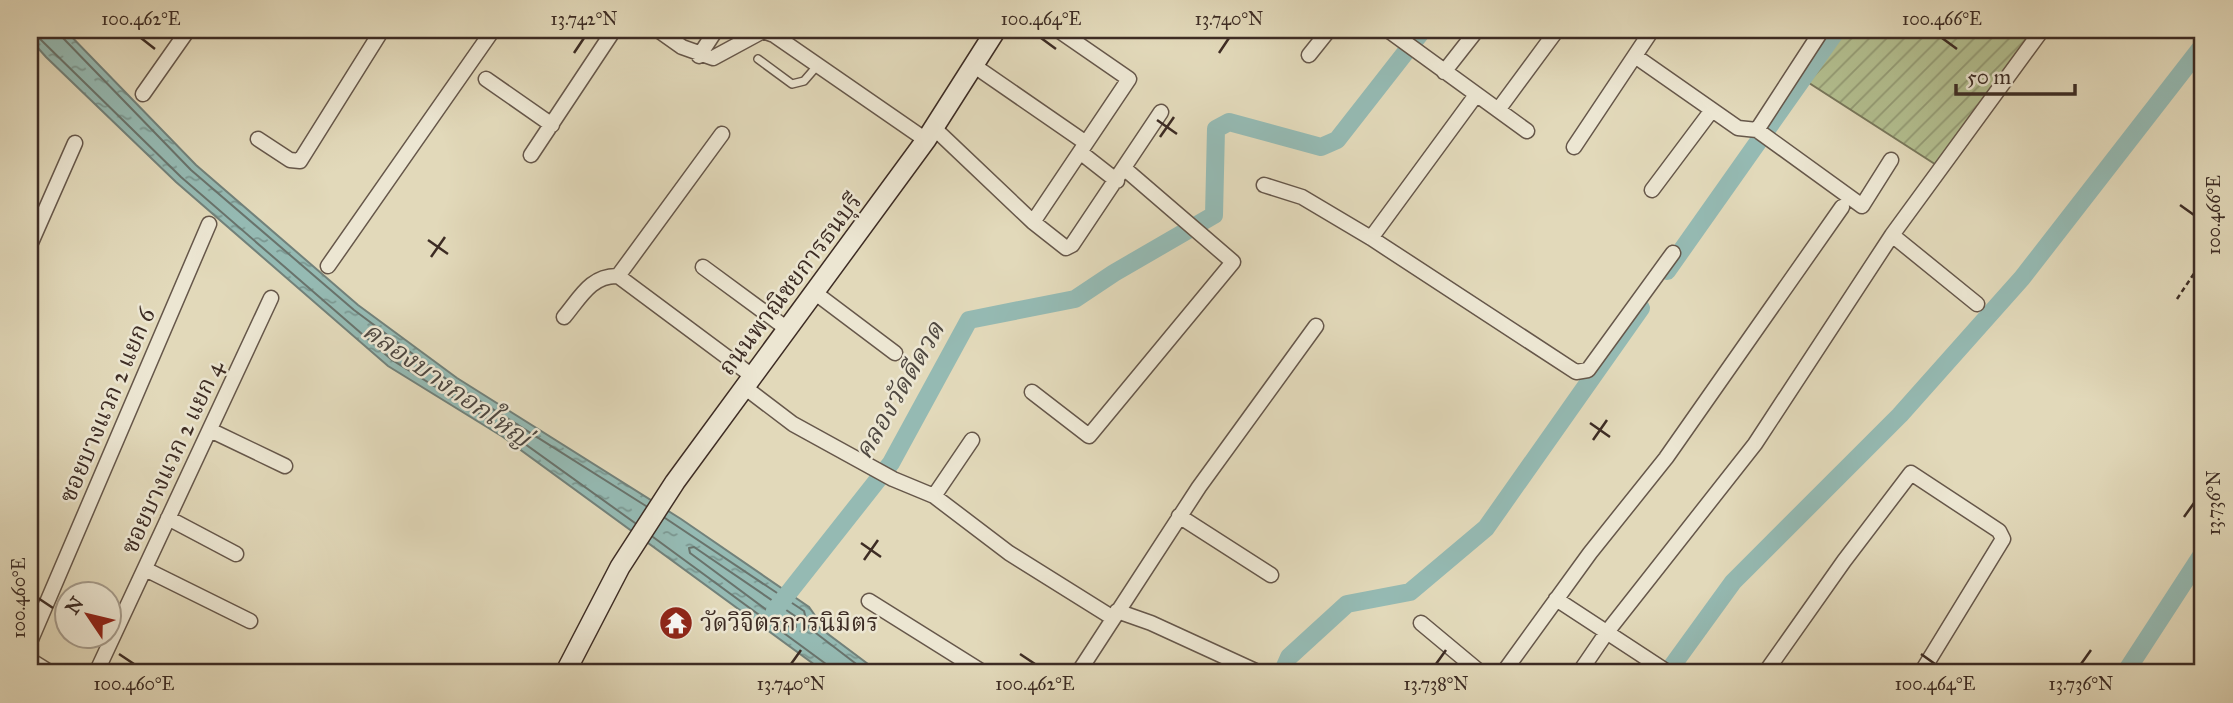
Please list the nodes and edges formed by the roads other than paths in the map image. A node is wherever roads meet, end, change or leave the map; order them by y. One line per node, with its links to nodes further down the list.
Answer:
1 (188, 30): 24 (street)
2 (382, 30): 34 (street)
3 (494, 30): 50 (street)
4 (614, 30): 29 (street)
5 (658, 30): 17 (street)
6 (716, 30): 17 (street)
7 (996, 30): 20 (main road, ถนนพาณิชยการธนบุรี)
8 (1058, 30): 37 (street)
9 (1329, 30): 16 (street)
10 (1388, 30): 22 (street)
11 (1477, 30): 22 (street)
12 (1557, 30): 26 (street)
13 (1652, 30): 18 (street)
14 (1822, 30): 33 (street)
15 (2042, 30): 46 (street)
16 (1309, 55)
17 (699, 56): 21 (street)
18 (1635, 56): 27 (street); 36 (street)
19 (758, 59): 21 (lane)
20 (973, 65): 32 (main road, ถนนพาณิชยการธนบุรี); 37 (street)
21 (817, 66): 32 (street)
22 (1444, 72): 25 (street)
23 (486, 79): 29 (street)
24 (143, 94)
25 (1476, 95): 26 (street); 47 (street)
26 (1498, 110): 30 (street)
27 (1712, 110): 33 (street); 42 (street)
28 (1161, 112): 40 (street)
29 (552, 125): 38 (street)
30 (1527, 131)
31 (722, 134): 52 (street)
32 (930, 134): 44 (street); 53 (main road, ถนนพาณิชยการธนบุรี)
33 (1763, 134): 39 (street)
34 (258, 139)
35 (75, 143): 48 (street)
36 (1574, 147)
37 (1083, 148): 40 (street); 44 (street)
38 (531, 155)
39 (1891, 160)
40 (1121, 175): 44 (street); 61 (street)
41 (1264, 186): 47 (street)
42 (1652, 190)
43 (1842, 207): 71 (street)
44 (1033, 222)
45 (209, 224): 77 (street, ซอยบางแวก 2 แยก 6)
46 (1892, 235): 55 (street); 76 (street)
47 (1371, 238): 49 (street)
48 (30, 245)
49 (1673, 253)
50 (328, 266)
51 (702, 267): 58 (street)
52 (618, 276): 56 (street); 60 (street)
53 (814, 292): 58 (main road, ถนนพาณิชยการธนบุรี); 59 (street)
54 (271, 298): 62 (street, ซอยบางแวก 2 แยก 4)
55 (1977, 304)
56 (564, 317)
57 (1316, 326): 66 (street)
58 (786, 328): 60 (main road, ถนนพาณิชยการธนบุรี)
59 (895, 353)
60 (747, 381): 65 (street); 83 (main road, ถนนพาณิชยการธนบุรี)
61 (1032, 392)
62 (210, 430): 64 (street); 67 (street, ซอยบางแวก 2 แยก 4)
63 (972, 440): 65 (street)
64 (285, 466)
65 (934, 496): 73 (street)
66 (1179, 516): 70 (street); 73 (street)
67 (168, 518): 68 (street); 69 (street, ซอยบางแวก 2 แยก 4)
68 (236, 554)
69 (145, 569): 74 (street); 82 (street, ซอยบางแวก 2 แยก 4)
70 (1270, 575)
71 (1556, 598): 76 (street); 87 (street)
72 (869, 601): 84 (street)
73 (1115, 615): 80 (street); 85 (street)
74 (250, 621)
75 (1422, 622): 86 (street)
76 (1607, 632): 79 (street); 88 (street)
77 (30, 642)
78 (31, 665): 81 (street)
79 (1665, 671)
80 (1257, 672)
81 (51, 673)
82 (96, 673)
83 (565, 673)
84 (984, 673)
85 (1078, 673)
86 (1481, 673)
87 (1503, 673)
88 (1579, 673)
89 (1765, 673): 90 (street)
90 (1921, 673)

